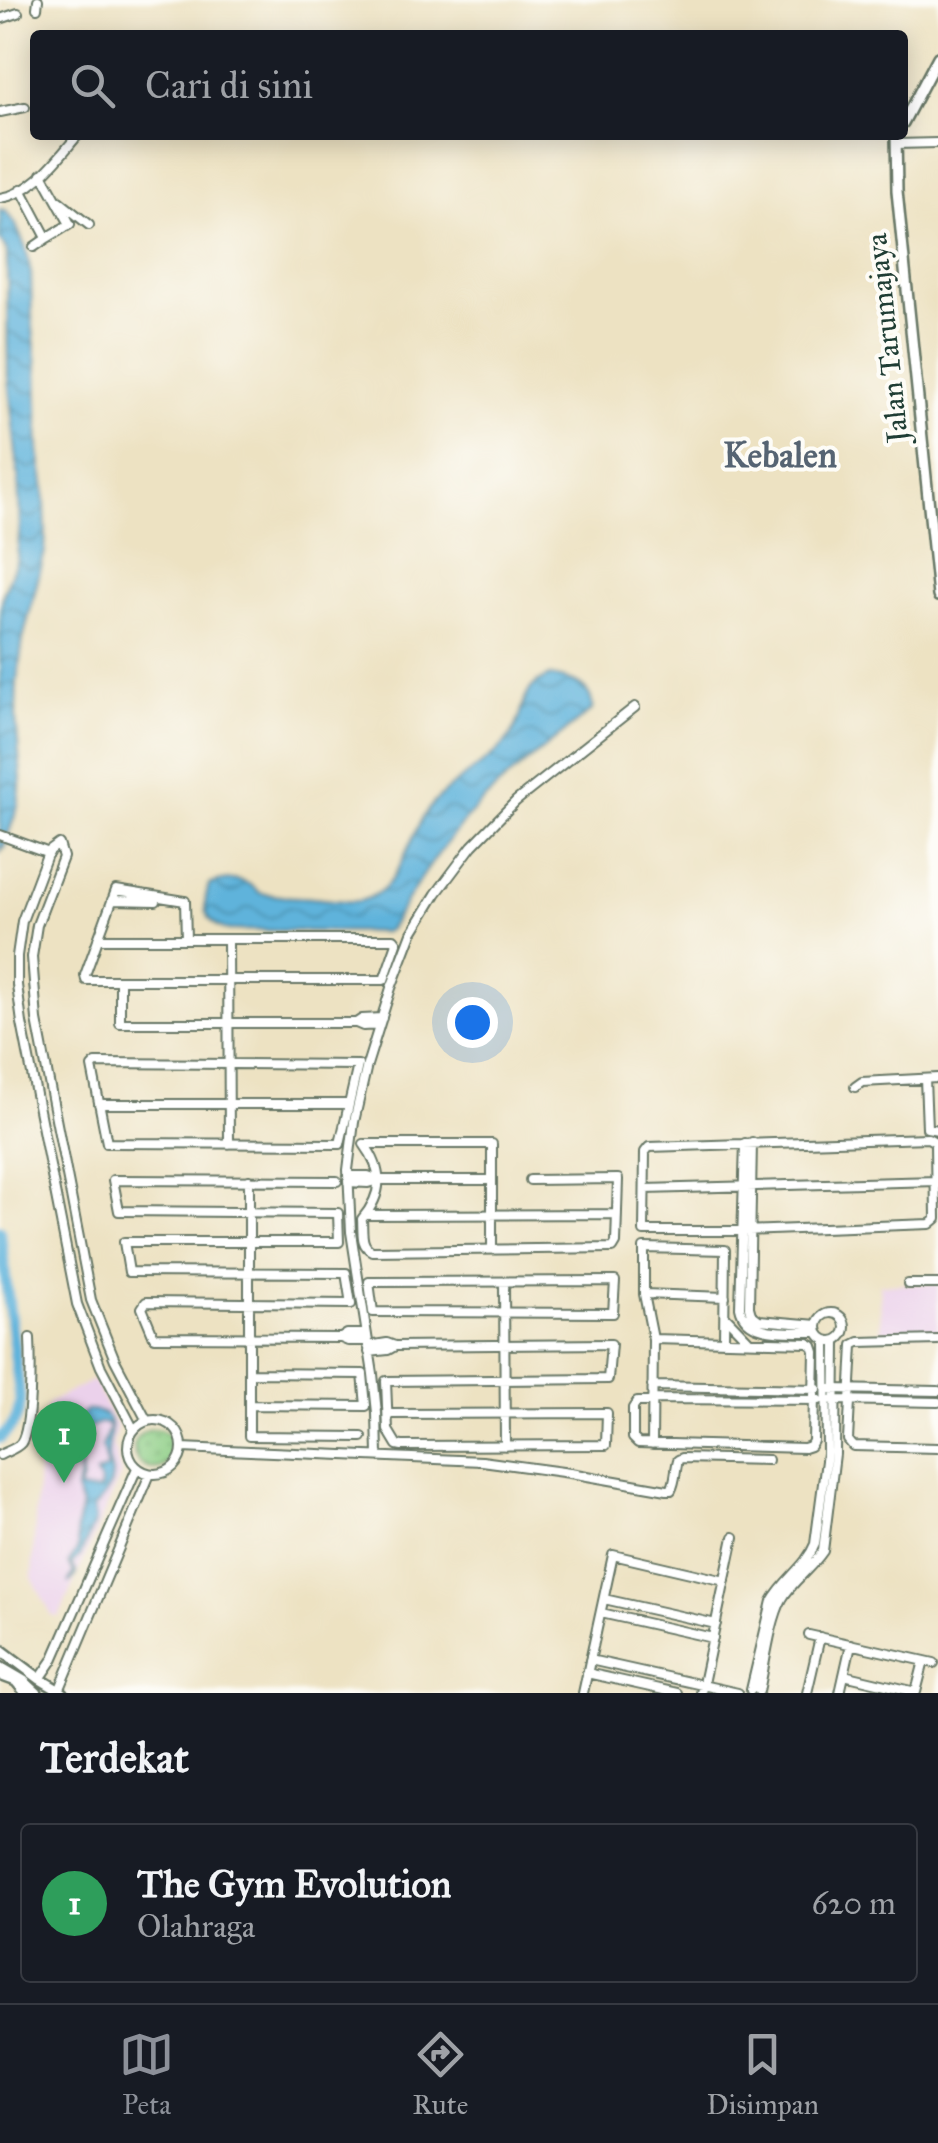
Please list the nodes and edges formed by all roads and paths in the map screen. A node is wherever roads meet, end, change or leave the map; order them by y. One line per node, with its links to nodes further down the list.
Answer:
1 (18, 13): 2 (street)
2 (0, 19)
3 (938, 57): 6 (street)
4 (25, 107): 5 (street)
5 (0, 112)
6 (908, 114)
7 (74, 140): 10 (street)
8 (899, 142): 9 (street); 19 (street, Jalan Tarumajaya)
9 (938, 143)
10 (42, 174): 11 (street); 13 (street)
11 (21, 189): 12 (street); 17 (street)
12 (0, 198)
13 (56, 198): 14 (street); 15 (street)
14 (80, 218): 15 (street); 16 (street)
15 (70, 224): 17 (street)
16 (89, 225)
17 (48, 238): 18 (street)
18 (34, 247)
19 (938, 596)
20 (635, 707): 30 (street)
21 (0, 834): 22 (street)
22 (48, 852): 77 (street); 78 (street)
23 (112, 900): 24 (street); 24 (street); 25 (street)
24 (186, 901): 26 (street)
25 (98, 939): 26 (street); 29 (street)
26 (186, 939): 27 (street)
27 (228, 939): 28 (street); 28 (street)
28 (228, 980): 29 (street); 31 (street)
29 (120, 981): 31 (street)
30 (381, 1022): 31 (street); 42 (street)
31 (229, 1023): 32 (street)
32 (229, 1064): 36 (street); 37 (street); 38 (street)
33 (938, 1078): 34 (street)
34 (926, 1079): 35 (street); 39 (street)
35 (854, 1087)
36 (99, 1104): 37 (street); 41 (street)
37 (229, 1104): 38 (street); 41 (street)
38 (349, 1104): 41 (street)
39 (938, 1130)
40 (748, 1143): 48 (street); 49 (street); 50 (street)
41 (229, 1144)
42 (348, 1179): 44 (street); 75 (street)
43 (249, 1180): 47 (street); 51 (street); 51 (street)
44 (378, 1180): 45 (street); 45 (street); 54 (street)
45 (492, 1180): 52 (street)
46 (530, 1180): 53 (street)
47 (337, 1181)
48 (937, 1182): 49 (street); 55 (street)
49 (748, 1186): 50 (street); 55 (street)
50 (644, 1188): 55 (street)
51 (249, 1212): 56 (street); 56 (street)
52 (492, 1214): 53 (street); 54 (street); 57 (street)
53 (617, 1214): 57 (street)
54 (365, 1215): 57 (street)
55 (747, 1230): 67 (street)
56 (249, 1242): 58 (street); 58 (street)
57 (492, 1249)
58 (249, 1273): 64 (street); 64 (street)
59 (504, 1282): 65 (street); 65 (street); 65 (street)
60 (908, 1284): 61 (street)
61 (938, 1284)
62 (644, 1294): 63 (street); 63 (street); 70 (street)
63 (725, 1297): 66 (street)
64 (249, 1303): 69 (street); 69 (street)
65 (504, 1313): 76 (street)
66 (725, 1316): 71 (street); 73 (street)
67 (817, 1329): 74 (street); 74 (street)
68 (30, 1338): 101 (street)
69 (249, 1338): 75 (street); 79 (street)
70 (653, 1339): 71 (street); 81 (street)
71 (724, 1340): 73 (street)
72 (938, 1340): 84 (street)
73 (749, 1341): 82 (street)
74 (831, 1341): 83 (street)
75 (367, 1343): 76 (street); 102 (street)
76 (504, 1345): 80 (street); 80 (street)
77 (115, 1360): 78 (street); 94 (street)
78 (101, 1367): 95 (street)
79 (249, 1372): 91 (street); 91 (street)
80 (504, 1380): 92 (street); 93 (street)
81 (652, 1386): 82 (street); 86 (street)
82 (814, 1389): 83 (street); 87 (street)
83 (832, 1389): 84 (street); 88 (street)
84 (849, 1390): 85 (street); 89 (street)
85 (938, 1391)
86 (652, 1400): 87 (street); 97 (street); 97 (street)
87 (814, 1400): 88 (street); 97 (street)
88 (831, 1400): 89 (street); 124 (street)
89 (849, 1400): 90 (street); 100 (street)
90 (938, 1402)
91 (249, 1405): 96 (street)
92 (504, 1413): 93 (street); 98 (street); 98 (street)
93 (388, 1414): 98 (street)
94 (147, 1421): 95 (street); 99 (street)
95 (134, 1430): 104 (street)
96 (362, 1437)
97 (652, 1444)
98 (504, 1446)
99 (182, 1448): 102 (street); 105 (street)
100 (938, 1448)
101 (0, 1454)
102 (378, 1456): 103 (street)
103 (768, 1460)
104 (137, 1468): 105 (street); 121 (street)
105 (150, 1474): 123 (street)
106 (734, 1537): 107 (street)
107 (725, 1581): 108 (street); 110 (street)
108 (604, 1600): 109 (street); 110 (street)
109 (600, 1612): 113 (street); 116 (street)
110 (716, 1624): 113 (street)
111 (809, 1635): 112 (street)
112 (820, 1637): 114 (street); 129 (street)
113 (713, 1638): 122 (street)
114 (852, 1644): 120 (street); 120 (street)
115 (0, 1649): 121 (street)
116 (590, 1660): 118 (street); 122 (street)
117 (0, 1667): 126 (street)
118 (587, 1674): 127 (street); 128 (street)
119 (0, 1675): 125 (street)
120 (844, 1676): 130 (street)
121 (40, 1680): 123 (street)
122 (702, 1689): 124 (street)
123 (61, 1692)
124 (751, 1692)
125 (26, 1693)
126 (37, 1693)
127 (582, 1693)
128 (678, 1693)
129 (807, 1693)
130 (840, 1693)

